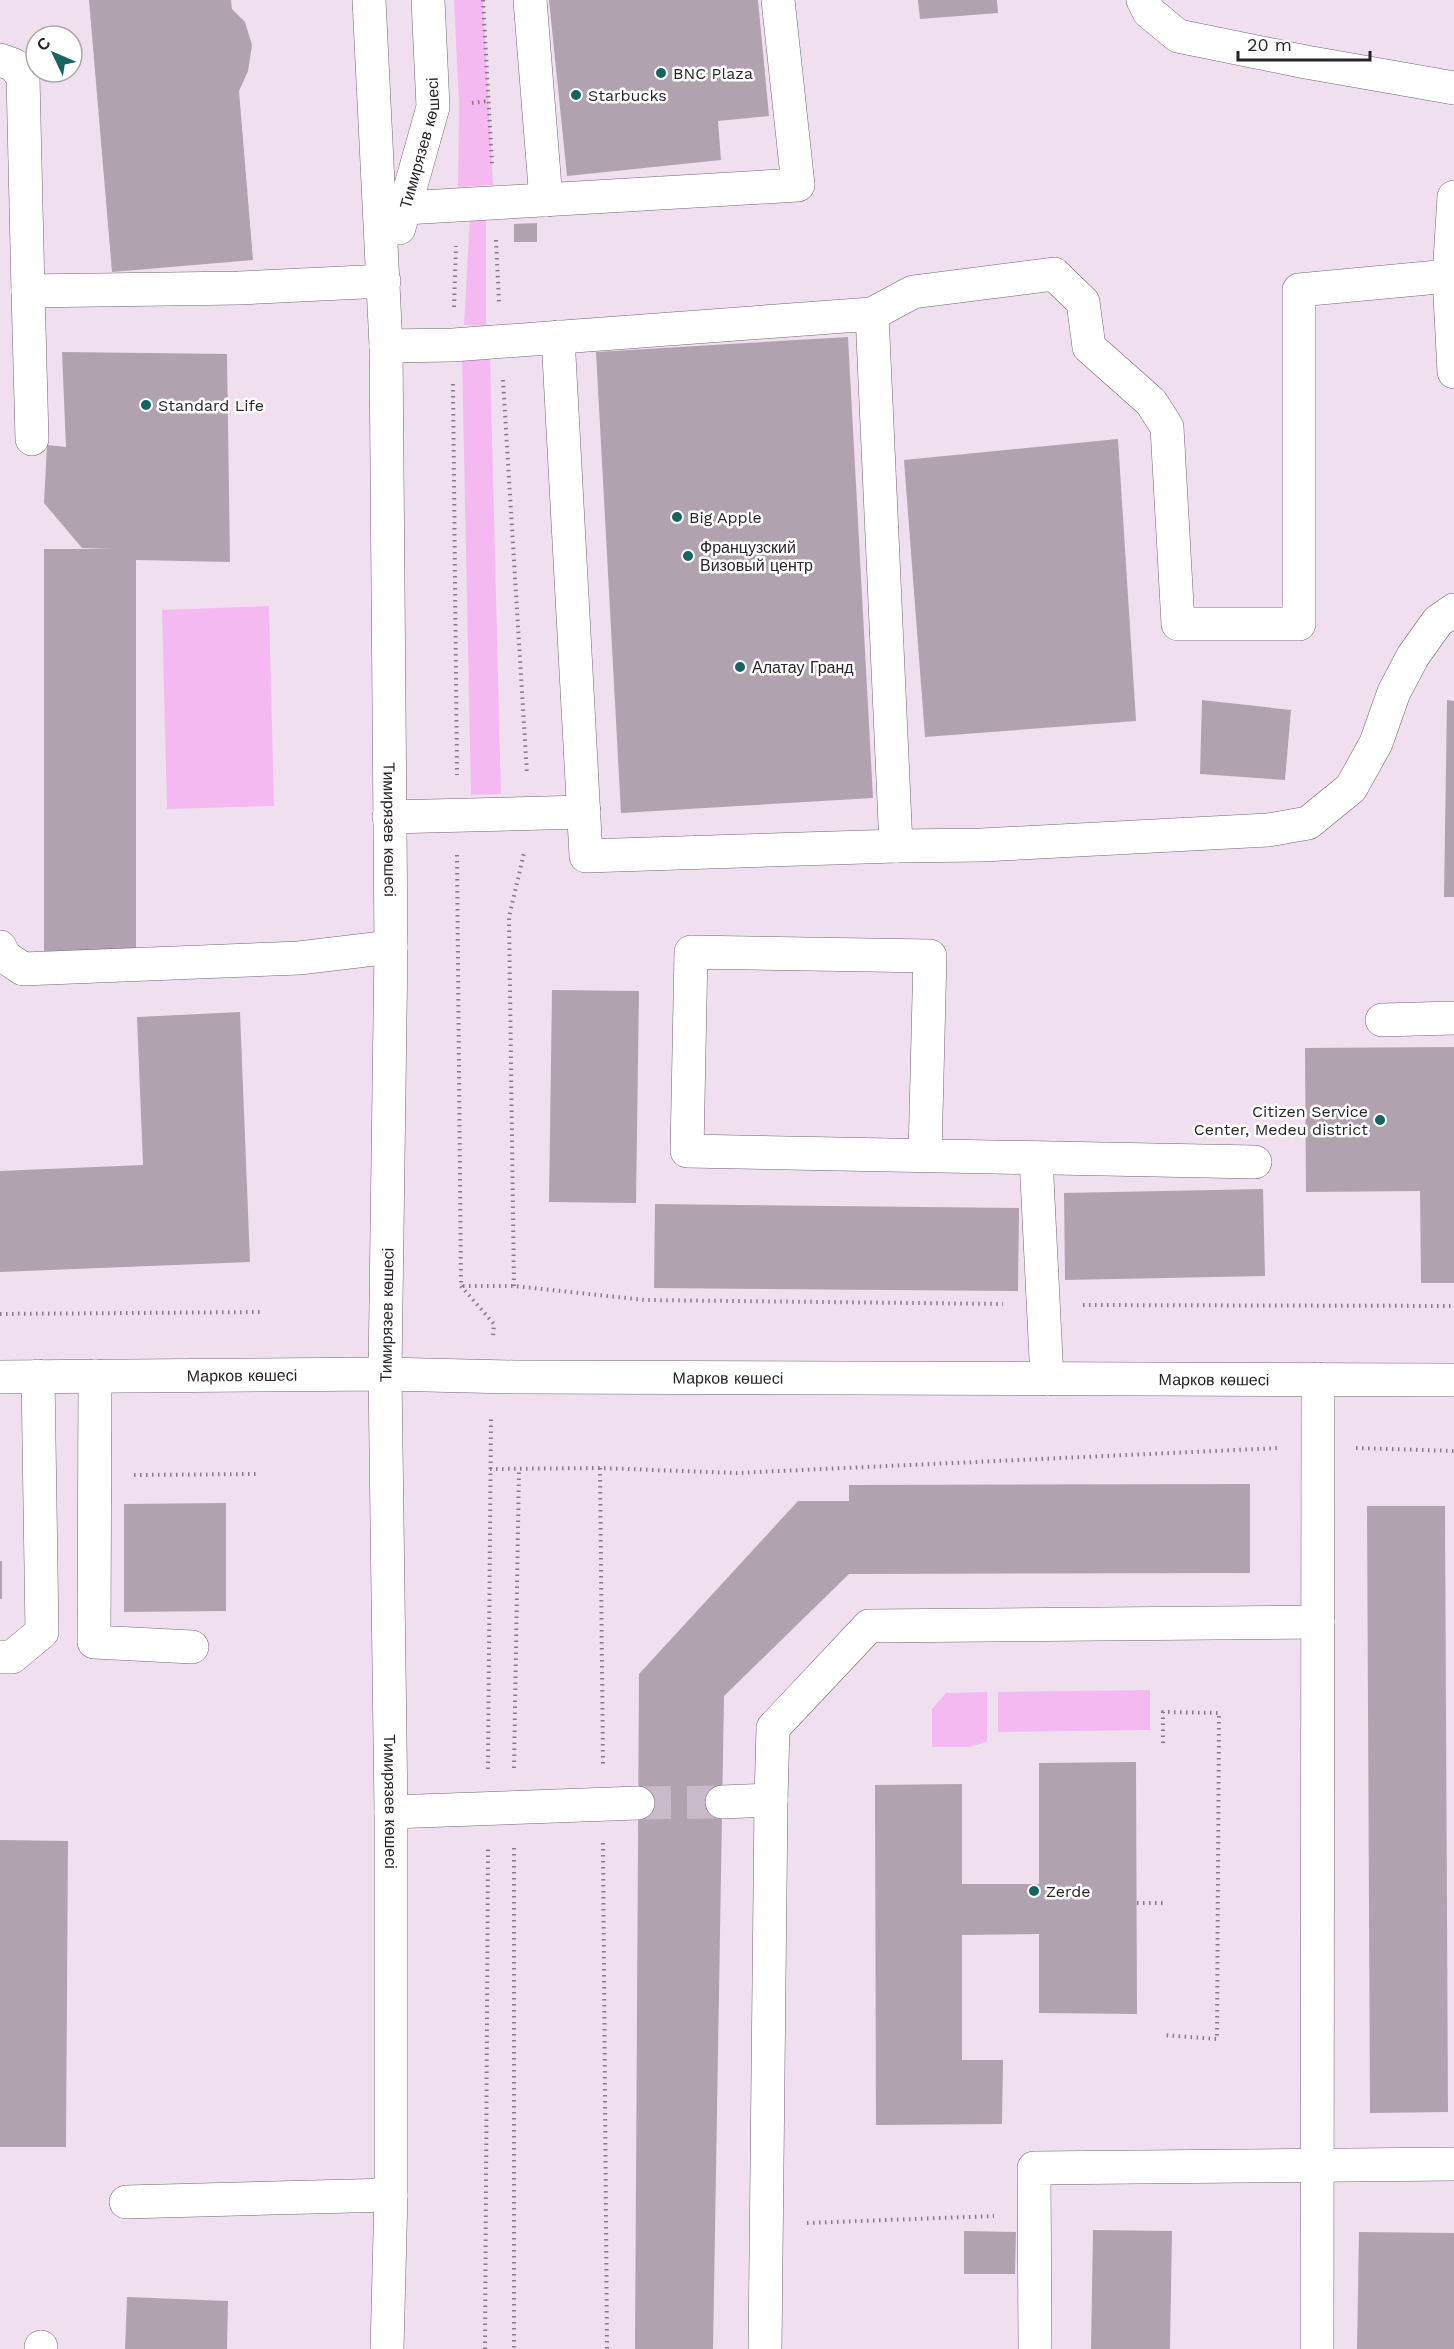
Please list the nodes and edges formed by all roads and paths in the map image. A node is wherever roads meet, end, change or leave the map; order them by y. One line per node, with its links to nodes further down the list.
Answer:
1 (369, 0): 13 (street, Тимирязев көшесі)
2 (428, 0): 11 (street, Тимирязев көшесі)
3 (530, 0): 9 (street)
4 (778, 0): 9 (street)
5 (1143, 0): 7 (street)
6 (0, 60): 14 (street)
7 (1454, 88)
8 (1454, 197): 12 (street)
9 (546, 200): 10 (street)
10 (458, 205): 11 (street); 17 (path)
11 (405, 208): 13 (street, Тимирязев көшесі)
12 (1449, 276): 15 (street); 19 (street)
13 (384, 281): 14 (street); 18 (street, Тимирязев көшесі)
14 (28, 291): 21 (street)
15 (872, 314): 16 (street); 28 (street)
16 (558, 337): 17 (street); 24 (street)
17 (453, 345): 18 (street); 25 (path)
18 (386, 346): 26 (street, Тимирязев көшесі)
19 (1454, 372)
20 (503, 374): 23 (path)
21 (32, 439)
22 (1454, 610): 28 (street)
23 (528, 780)
24 (584, 812): 25 (street); 28 (street)
25 (457, 815): 26 (street); 36 (path)
26 (389, 817): 30 (street, Тимирязев көшесі)
27 (526, 842): 37 (path)
28 (896, 846)
29 (0, 947): 30 (street)
30 (391, 947): 43 (street, Тимирязев көшесі)
31 (1454, 1018): 32 (street)
32 (1382, 1020)
33 (925, 1155): 33 (street); 34 (street)
34 (1036, 1158): 35 (street); 38 (street)
35 (1255, 1162)
36 (461, 1286): 37 (path); 42 (path)
37 (514, 1286): 38 (path)
38 (1044, 1305): 39 (path); 47 (street)
39 (1454, 1306)
40 (261, 1312): 41 (path)
41 (0, 1314)
42 (494, 1324)
43 (386, 1374): 45 (street, Марков көшесі); 47 (street, Марков көшесі); 63 (street, Тимирязев көшесі)
44 (38, 1376): 45 (street, Марков көшесі); 46 (street, Марков көшесі); 56 (street)
45 (95, 1376): 55 (street)
46 (0, 1377)
47 (1047, 1379): 48 (street, Марков көшесі)
48 (1318, 1379): 49 (street, Марков көшесі); 50 (street)
49 (1454, 1380)
50 (1318, 1446): 51 (path); 52 (path); 54 (street)
51 (1454, 1451)
52 (600, 1468): 53 (path); 61 (path)
53 (519, 1469): 62 (path); 62 (path)
54 (1318, 1622): 58 (street); 68 (street)
55 (192, 1647)
56 (0, 1657)
57 (1163, 1743): 66 (path)
58 (771, 1800): 59 (street); 72 (street)
59 (722, 1802)
60 (638, 1803): 61 (street)
61 (603, 1804): 62 (street); 76 (path)
62 (501, 1808): 63 (street); 74 (path); 75 (path)
63 (391, 1812): 69 (street, Тимирязев көшесі)
64 (1137, 1903): 65 (path)
65 (1162, 1903)
66 (1163, 2035)
67 (1454, 2164): 68 (street)
68 (1317, 2166): 71 (street); 79 (street)
69 (391, 2195): 70 (street); 73 (street, Тимирязев көшесі)
70 (126, 2202)
71 (1035, 2214): 72 (path); 78 (street)
72 (767, 2225): 77 (street)
73 (387, 2349)
74 (485, 2349)
75 (514, 2349)
76 (607, 2349)
77 (765, 2349)
78 (1035, 2349)
79 (1317, 2349)

